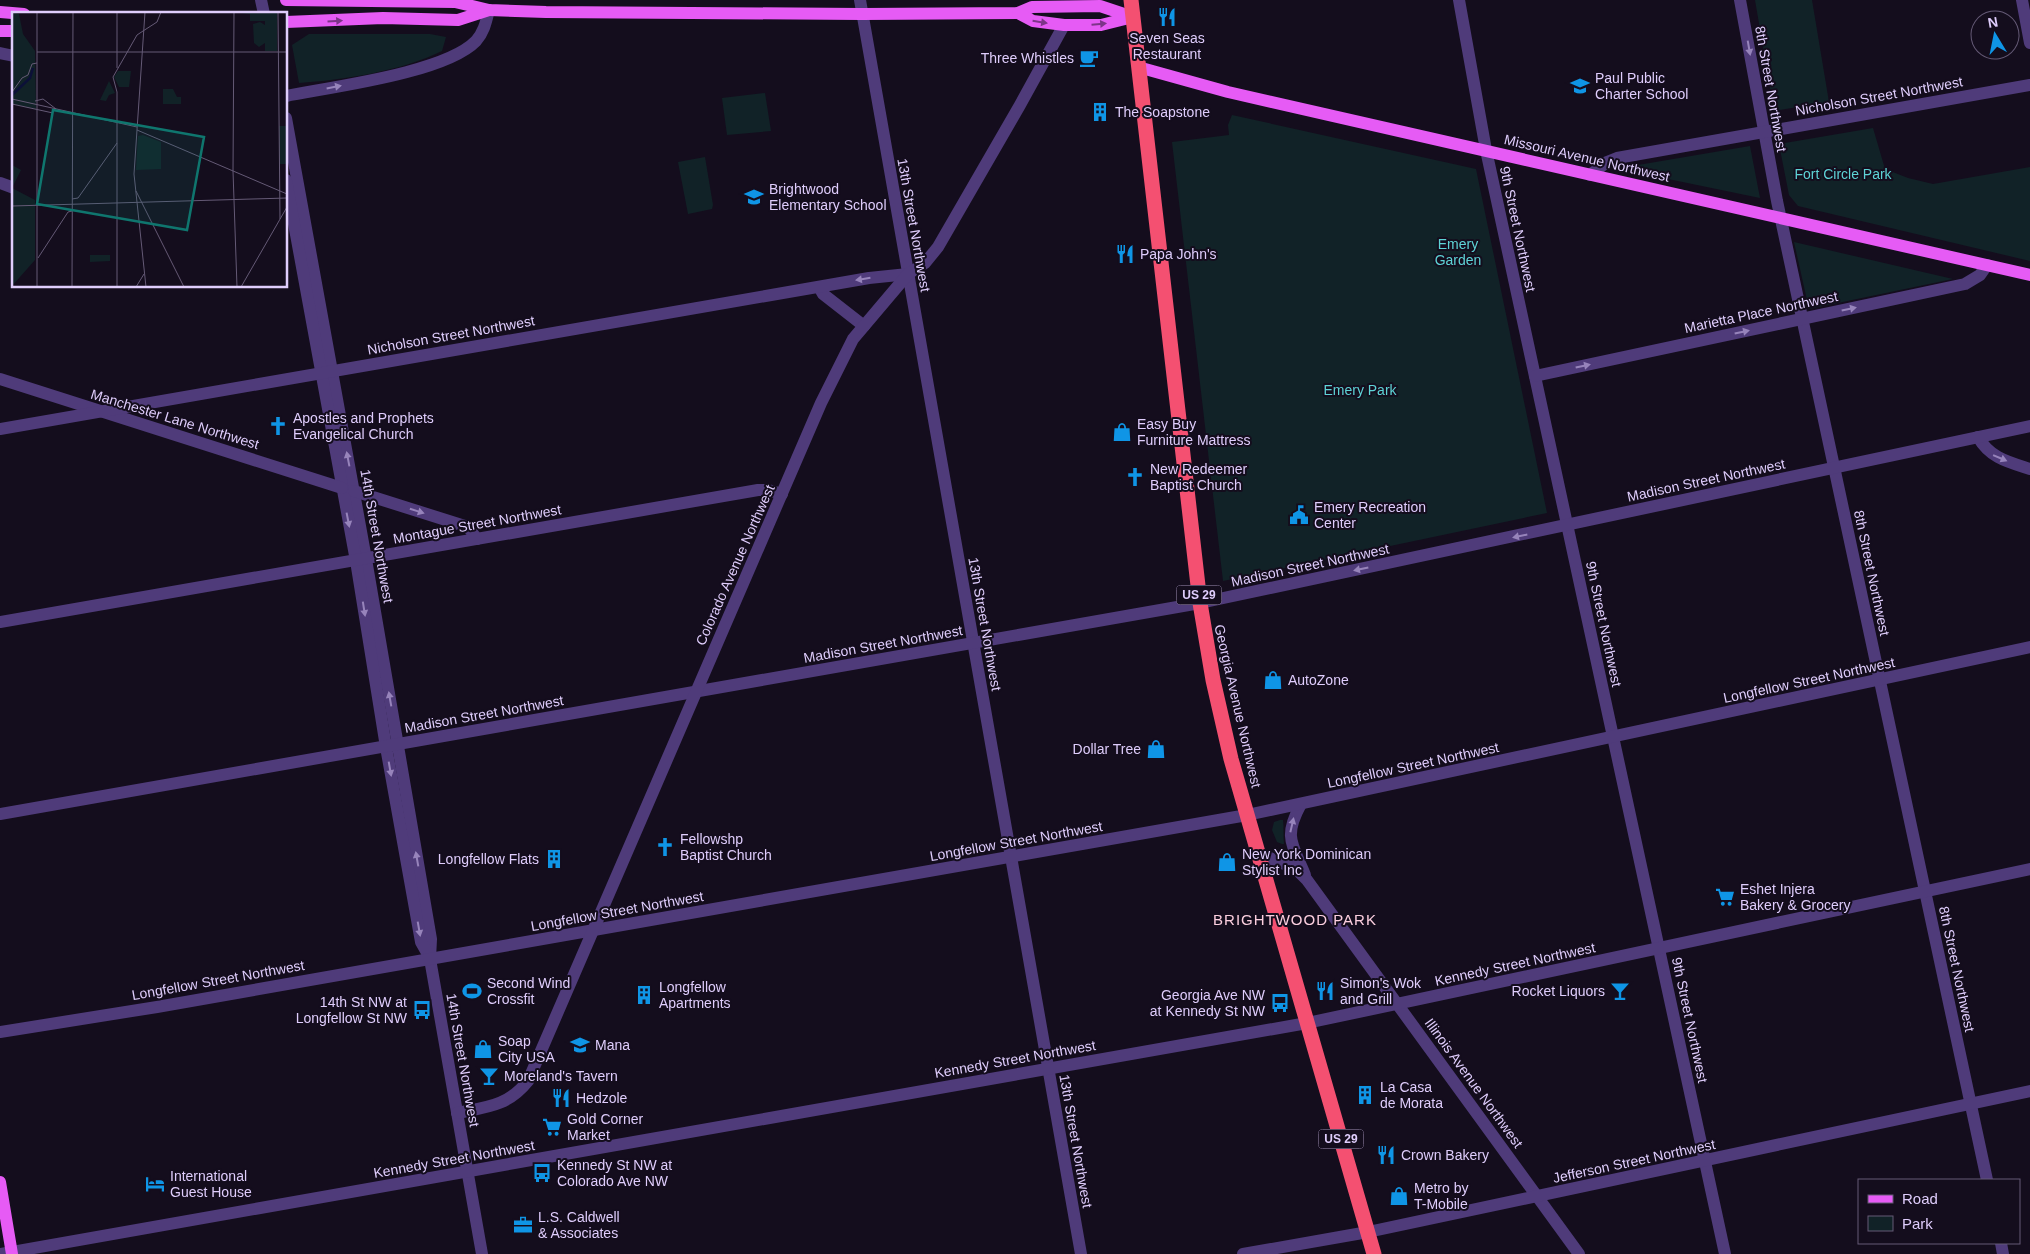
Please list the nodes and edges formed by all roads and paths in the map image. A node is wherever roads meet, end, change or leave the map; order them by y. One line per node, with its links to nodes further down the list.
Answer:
1 (286, 0): 8 (main road)
2 (860, 0): 10 (street, 13th Street Northwest)
3 (1131, 0): 11 (highway, Georgia Avenue Northwest / US 29)
4 (1459, 0): 20 (street, 9th Street Northwest)
5 (1740, 0): 18 (street, 8th Street Northwest, one-way to 18)
6 (2022, 0): 14 (street)
7 (1043, 3): 9 (main road); 11 (main road)
8 (489, 10): 10 (main road); 12 (main road, one-way to 8); 17 (street, one-way to 8)
9 (1018, 13): 10 (main road); 13 (main road, one-way to 13)
10 (862, 14): 28 (street, 13th Street Northwest)
11 (1133, 17): 13 (main road, one-way to 11); 15 (highway, Georgia Avenue Northwest / US 29)
12 (288, 22)
13 (1064, 25): 28 (street, Colorado Avenue Northwest)
14 (2030, 43)
15 (1138, 67): 20 (main road, Missouri Avenue Northwest); 47 (highway, Georgia Avenue Northwest / US 29)
16 (2030, 85): 18 (street, Nicholson Street Northwest)
17 (288, 96)
18 (1764, 132): 21 (street, Nicholson Street Northwest); 26 (street, 8th Street Northwest)
19 (288, 142): 25 (street, 14th Street Northwest)
20 (1486, 150): 21 (main road, Missouri Avenue Northwest); 34 (street, 9th Street Northwest)
21 (1590, 175): 26 (main road, Missouri Avenue Northwest)
22 (0, 183): 23 (street)
23 (12, 187)
24 (288, 188): 25 (street, 14th Street Northwest)
25 (294, 214): 33 (street, 14th Street Northwest)
26 (1780, 218): 27 (main road, Missouri Avenue Northwest); 31 (street, 8th Street Northwest)
27 (1987, 265): 29 (main road, Missouri Avenue Northwest); 31 (street, Marietta Place Northwest, one-way to 27)
28 (908, 274): 30 (street, Nicholson Street Northwest, one-way to 30); 32 (street, Colorado Avenue Northwest); 49 (street, 13th Street Northwest)
29 (2030, 275)
30 (818, 286): 32 (street); 33 (street, Nicholson Street Northwest)
31 (1802, 319): 34 (street, Marietta Place Northwest, one-way to 31); 40 (street, 8th Street Northwest)
32 (864, 326): 43 (street, Colorado Avenue Northwest)
33 (326, 372): 36 (street, Nicholson Street Northwest); 42 (street, 14th Street Northwest)
34 (1535, 376): 44 (street, 9th Street Northwest)
35 (0, 379): 36 (street, Manchester Lane Northwest)
36 (100, 411): 38 (street, Nicholson Street Northwest); 42 (street, Manchester Lane Northwest)
37 (2030, 426): 39 (street, Madison Street Northwest)
38 (0, 429)
39 (1978, 437): 40 (street, Madison Street Northwest); 41 (street, one-way to 41)
40 (1834, 468): 44 (street, Madison Street Northwest); 51 (street, 8th Street Northwest)
41 (2030, 469)
42 (348, 490): 45 (street, Manchester Lane Northwest, one-way to 45); 46 (street, 14th Street Northwest)
43 (782, 494): 45 (street, Montague Street Northwest); 52 (street, Colorado Avenue Northwest)
44 (1567, 525): 47 (street, Madison Street Northwest, one-way to 47); 53 (street, 9th Street Northwest)
45 (477, 539): 46 (street, Montague Street Northwest)
46 (361, 560): 48 (street, Montague Street Northwest); 54 (street, 14th Street Northwest)
47 (1200, 603): 49 (street, Madison Street Northwest); 57 (highway, Georgia Avenue Northwest / US 29)
48 (0, 622)
49 (973, 644): 52 (street, Madison Street Northwest); 59 (street, 13th Street Northwest)
50 (2030, 647): 51 (street, Longfellow Street Northwest)
51 (1880, 680): 53 (street, Longfellow Street Northwest); 62 (street, 8th Street Northwest)
52 (696, 692): 54 (street, Madison Street Northwest); 63 (street, Colorado Avenue Northwest)
53 (1613, 737): 55 (street, Longfellow Street Northwest); 64 (street, 9th Street Northwest)
54 (392, 746): 56 (street, Madison Street Northwest); 65 (street, 14th Street Northwest)
55 (1301, 804): 57 (street, Longfellow Street Northwest); 61 (street, one-way to 55)
56 (0, 814)
57 (1247, 815): 58 (highway, Georgia Avenue Northwest / US 29); 59 (street, Longfellow Street Northwest)
58 (1258, 853): 61 (street, Illinois Avenue Northwest); 67 (highway, Georgia Avenue Northwest / US 29)
59 (1011, 857): 63 (street, Longfellow Street Northwest); 69 (street, 13th Street Northwest)
60 (2030, 869): 62 (street, Kennedy Street Northwest)
61 (1307, 880): 66 (street, Illinois Avenue Northwest)
62 (1925, 892): 64 (street, Kennedy Street Northwest); 71 (street, 8th Street Northwest)
63 (593, 930): 65 (street, Longfellow Street Northwest); 72 (street, Colorado Avenue Northwest)
64 (1659, 949): 66 (street, Kennedy Street Northwest); 73 (street, 9th Street Northwest)
65 (430, 959): 68 (street, Longfellow Street Northwest); 72 (street, 14th Street Northwest)
66 (1398, 1005): 67 (street, Kennedy Street Northwest); 77 (street, Illinois Avenue Northwest)
67 (1307, 1023): 69 (street, Kennedy Street Northwest); 78 (highway, Georgia Avenue Northwest / US 29)
68 (0, 1032)
69 (1048, 1069): 74 (street, Kennedy Street Northwest); 81 (street, 13th Street Northwest)
70 (2030, 1091): 71 (street, Jefferson Street Northwest)
71 (1971, 1104): 73 (street, Jefferson Street Northwest); 75 (street, 8th Street Northwest)
72 (457, 1113): 74 (street, 14th Street Northwest)
73 (1705, 1161): 77 (street, Jefferson Street Northwest); 85 (street, 9th Street Northwest)
74 (468, 1172): 79 (street, Kennedy Street Northwest); 80 (street, 14th Street Northwest)
75 (1987, 1179)
76 (0, 1182): 79 (main road)
77 (1537, 1196): 78 (street, Jefferson Street Northwest); 84 (street, Illinois Avenue Northwest)
78 (1368, 1232): 82 (street, Jefferson Street Northwest); 83 (highway, Georgia Avenue Northwest / US 29)
79 (8, 1253)
80 (482, 1254)
81 (1081, 1254)
82 (1243, 1254)
83 (1374, 1254)
84 (1579, 1254)
85 (1725, 1254)

